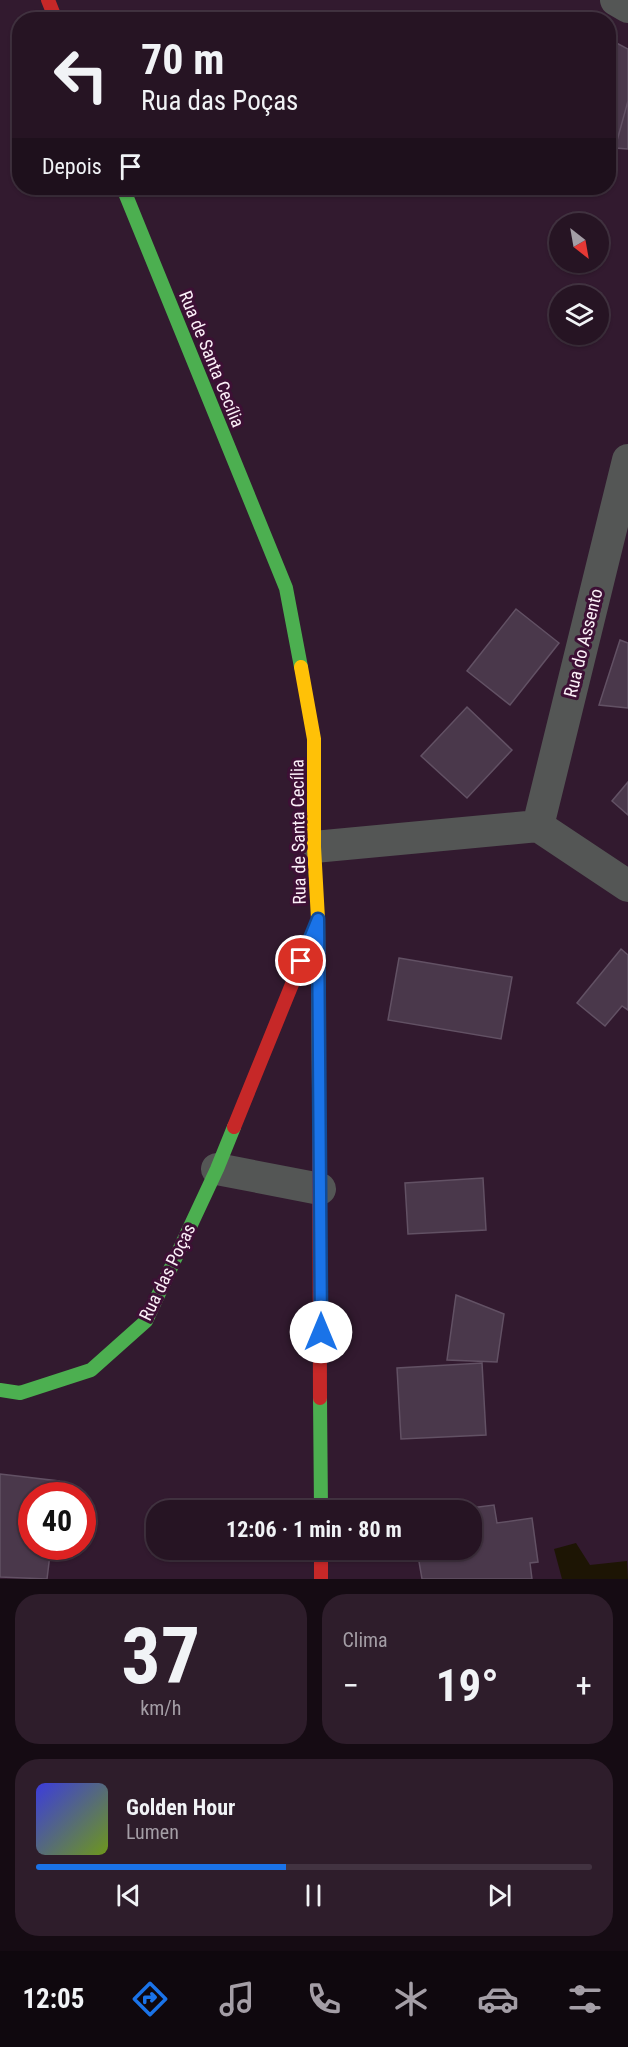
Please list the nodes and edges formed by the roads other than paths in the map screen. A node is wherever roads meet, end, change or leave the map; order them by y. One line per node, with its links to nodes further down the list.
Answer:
1 (616, 0): 2 (street)
2 (628, 7)
3 (126, 195): 6 (street, Rua de Santa Cecília)
4 (628, 460): 5 (street, Rua do Assento)
5 (538, 826): 6 (street); 7 (street)
6 (315, 847): 8 (street, Rua de Santa Cecília)
7 (628, 886)
8 (318, 919): 9 (street, Rua das Poças); 10 (street, Rua de Santa Cecília)
9 (217, 1169): 10 (street); 11 (street, Rua das Poças)
10 (320, 1189): 12 (street, Rua de Santa Cecília)
11 (0, 1390)
12 (321, 1500)
13 (321, 1560): 14 (street)
14 (321, 1579)

